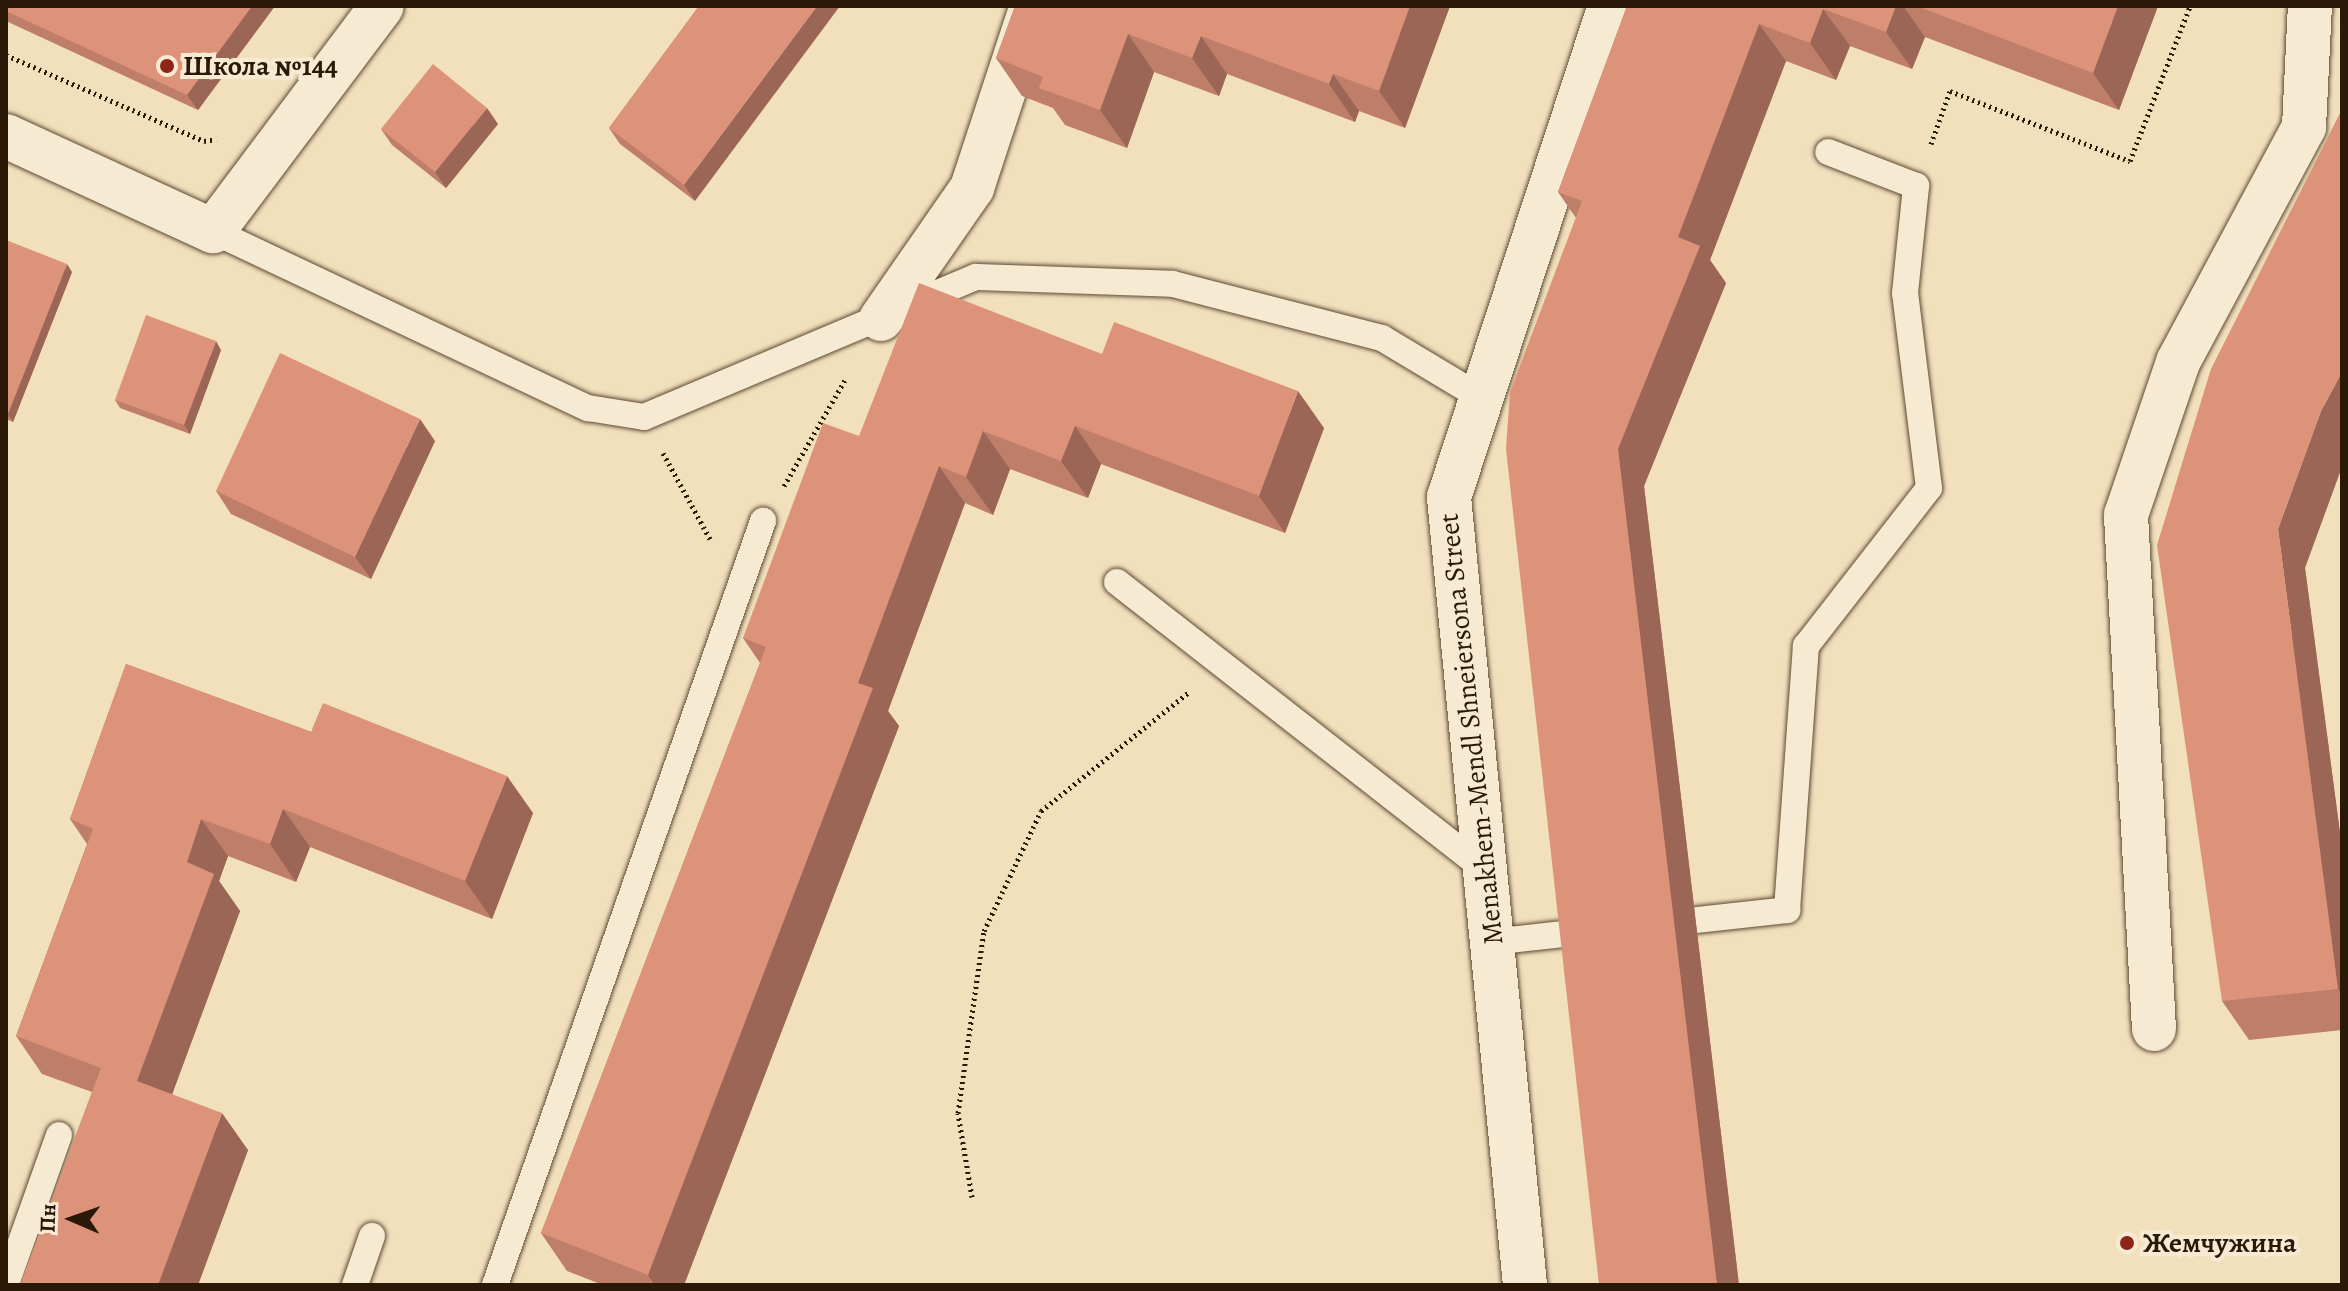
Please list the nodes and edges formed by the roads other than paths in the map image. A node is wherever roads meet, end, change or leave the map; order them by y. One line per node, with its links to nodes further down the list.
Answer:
1 (382, 6): 7 (street)
2 (1032, 6): 8 (street)
3 (1610, 6): 9 (street, Menakhem-Mendl Shneiersona Street)
4 (2310, 6): 16 (street)
5 (6, 136): 7 (street)
6 (1828, 152): 13 (lane)
7 (213, 231): 8 (lane)
8 (881, 319): 9 (lane)
9 (1480, 397): 12 (street, Menakhem-Mendl Shneiersona Street)
10 (763, 521): 21 (lane)
11 (1117, 582): 12 (lane)
12 (1485, 870): 15 (street, Menakhem-Mendl Shneiersona Street)
13 (1697, 920)
14 (1581, 932): 15 (lane)
15 (1492, 942): 22 (street, Menakhem-Mendl Shneiersona Street)
16 (2154, 1029)
17 (59, 1135): 19 (lane)
18 (372, 1236): 20 (lane)
19 (6, 1284)
20 (355, 1285)
21 (495, 1285)
22 (1525, 1285)

